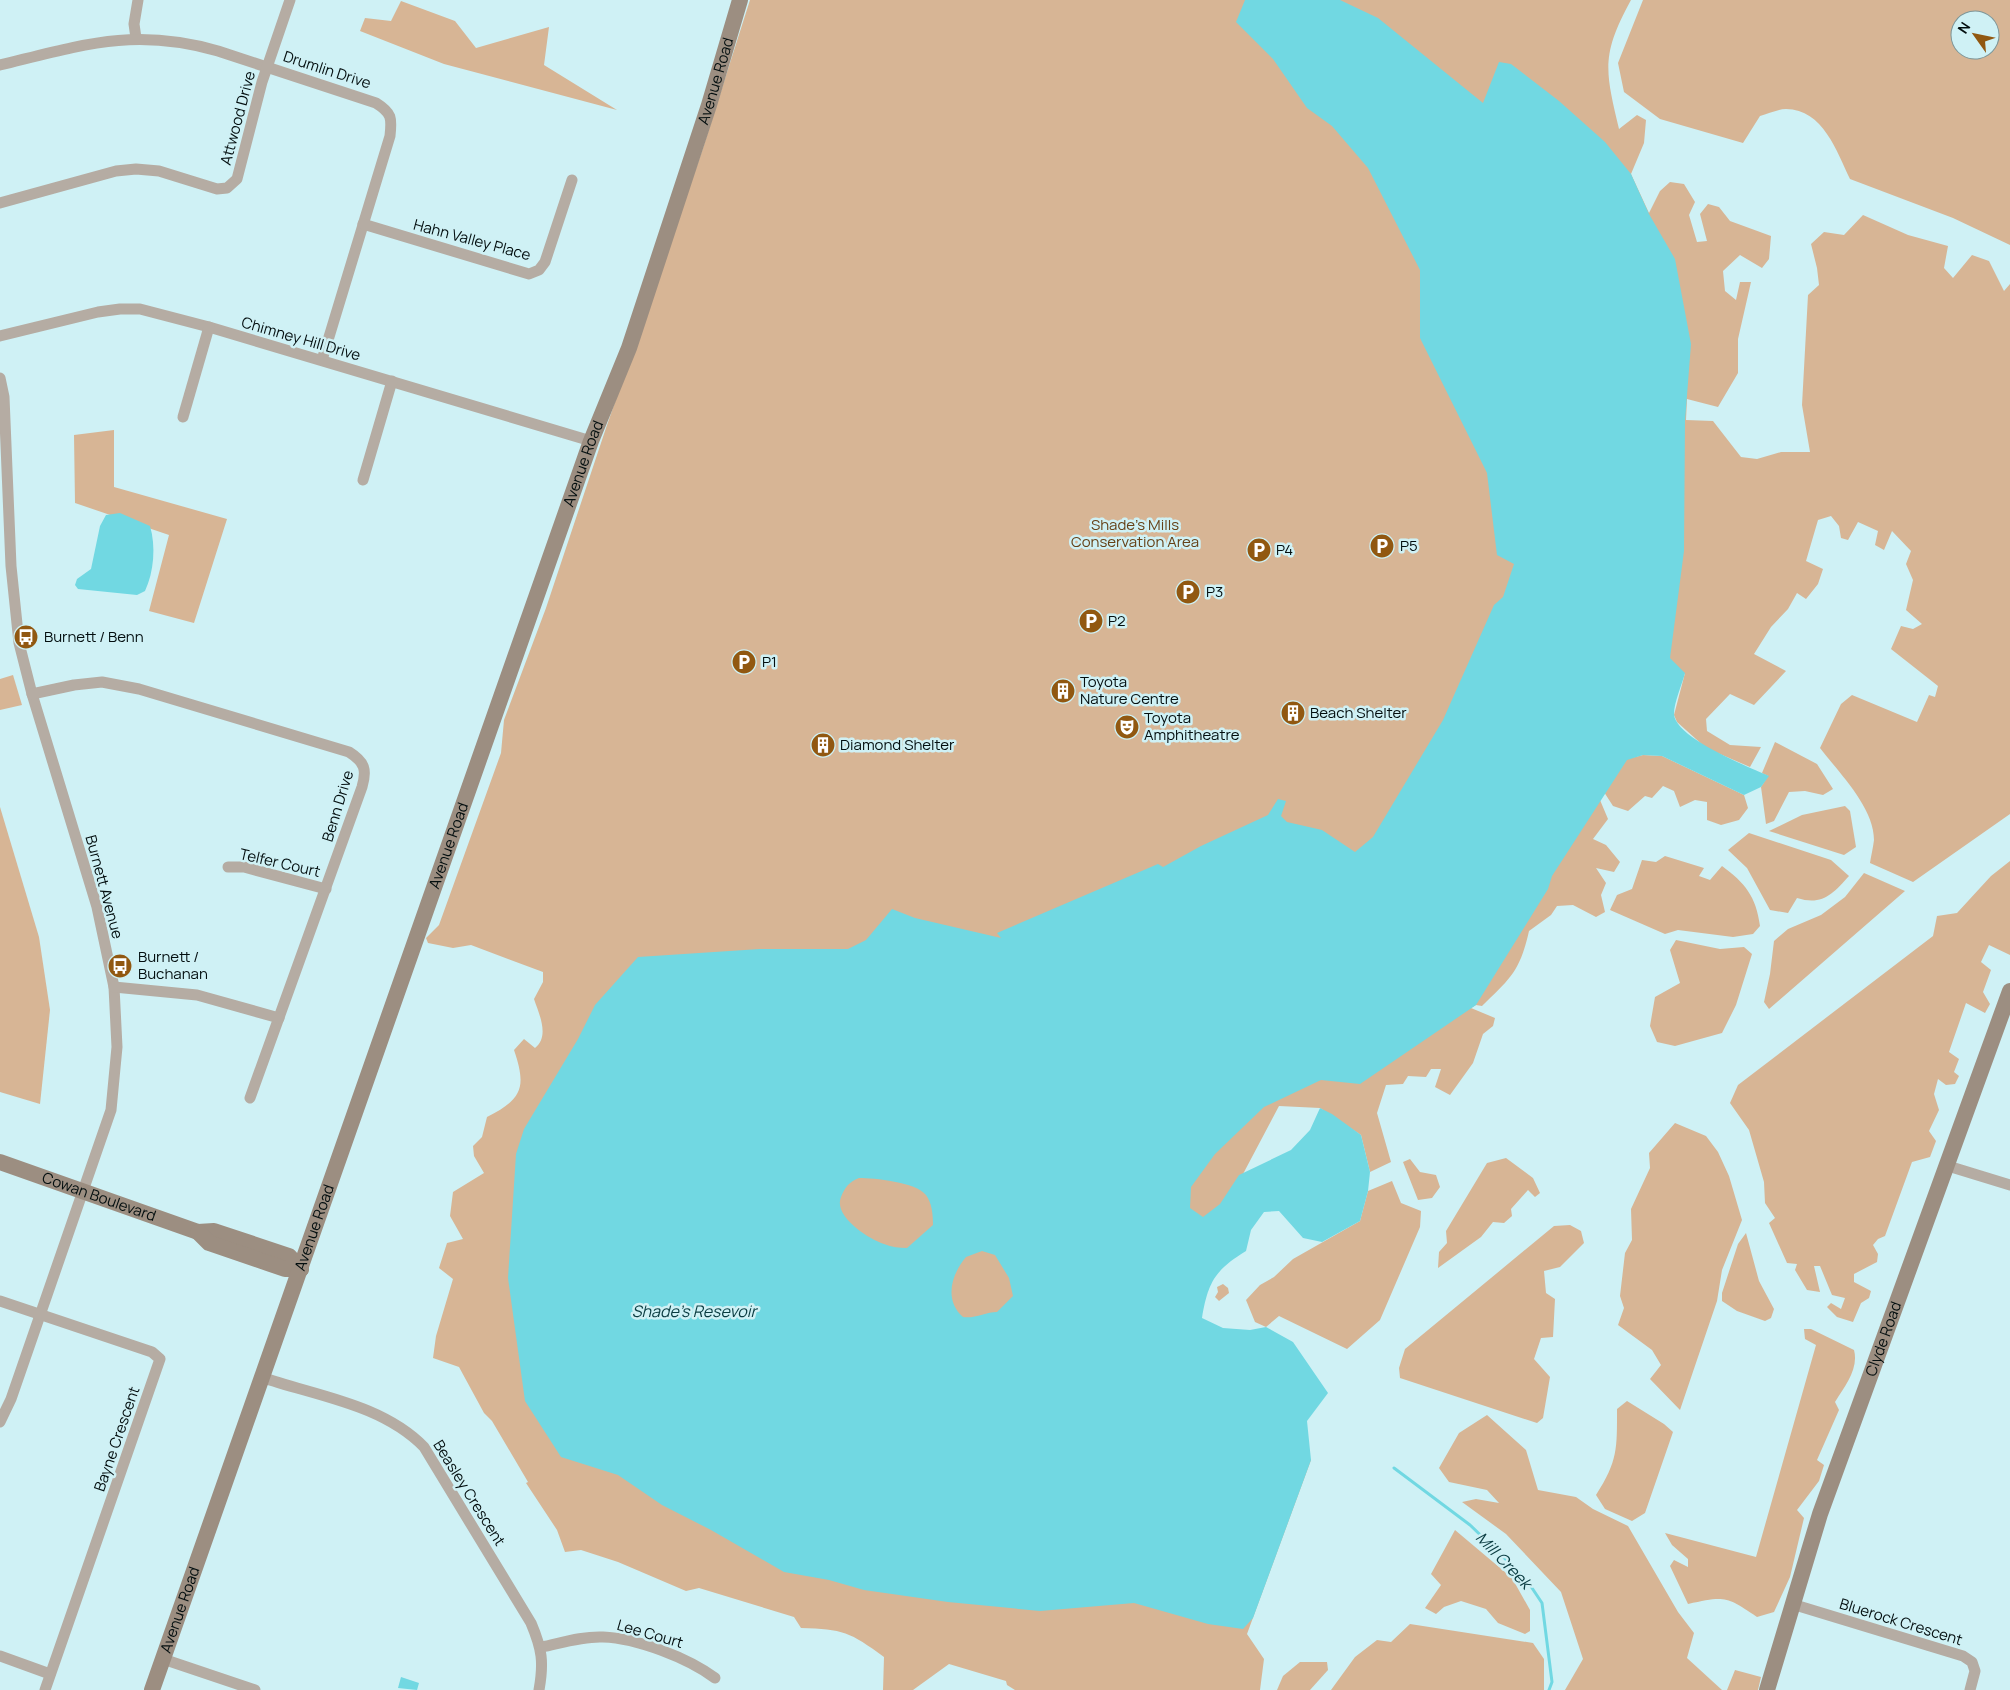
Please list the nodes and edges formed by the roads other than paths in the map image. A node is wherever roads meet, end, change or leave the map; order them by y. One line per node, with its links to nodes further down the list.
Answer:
1 (138, 0): 4 (street)
2 (290, 0): 6 (street, Attwood Drive)
3 (740, 0): 16 (street, Avenue Road)
4 (136, 38): 5 (street, Drumlin Drive); 6 (street, Drumlin Drive)
5 (0, 65)
6 (267, 67): 8 (street, Attwood Drive); 9 (street, Drumlin Drive)
7 (572, 180): 9 (street, Hahn Valley Place)
8 (0, 203)
9 (363, 224): 12 (street, Drumlin Drive)
10 (208, 327): 11 (street, Chimney Hill Drive); 12 (street, Chimney Hill Drive); 15 (street)
11 (0, 336)
12 (322, 360): 14 (street, Chimney Hill Drive)
13 (0, 378): 18 (street, Burnett Avenue)
14 (392, 381): 16 (street, Chimney Hill Drive); 17 (street)
15 (183, 417)
16 (591, 441): 30 (street, Avenue Road)
17 (363, 480)
18 (5, 483): 19 (street, Burnett Avenue)
19 (32, 694): 21 (street, Benn Drive); 22 (street, Burnett Avenue)
20 (228, 867): 21 (street, Telfer Court)
21 (326, 889): 24 (street, Benn Drive)
22 (114, 987): 24 (street); 29 (street, Burnett Avenue)
23 (2010, 991): 27 (street, Clyde Road)
24 (279, 1018): 25 (street, Benn Drive)
25 (250, 1098)
26 (0, 1162): 29 (street, Cowan Boulevard)
27 (1948, 1166): 28 (street); 35 (street, Clyde Road)
28 (2010, 1185)
29 (84, 1191): 30 (street, Cowan Boulevard); 32 (street, Burnett Avenue)
30 (301, 1269): 33 (street, Avenue Road)
31 (0, 1301): 32 (street, Bayne Crescent)
32 (40, 1314): 34 (street, Burnett Avenue); 39 (street, Bayne Crescent)
33 (261, 1377): 36 (street, Beasley Crescent); 38 (street, Avenue Road)
34 (0, 1422)
35 (1792, 1604): 45 (street, Clyde Road); 46 (street, Bluerock Crescent)
36 (542, 1647): 40 (street, Lee Court); 44 (street, Beasley Crescent)
37 (0, 1656): 39 (street)
38 (163, 1659): 42 (street, Avenue Road); 43 (street)
39 (50, 1674): 41 (street, Bayne Crescent)
40 (715, 1678)
41 (45, 1690)
42 (152, 1690)
43 (255, 1690)
44 (539, 1690)
45 (1767, 1690)
46 (1970, 1690)

